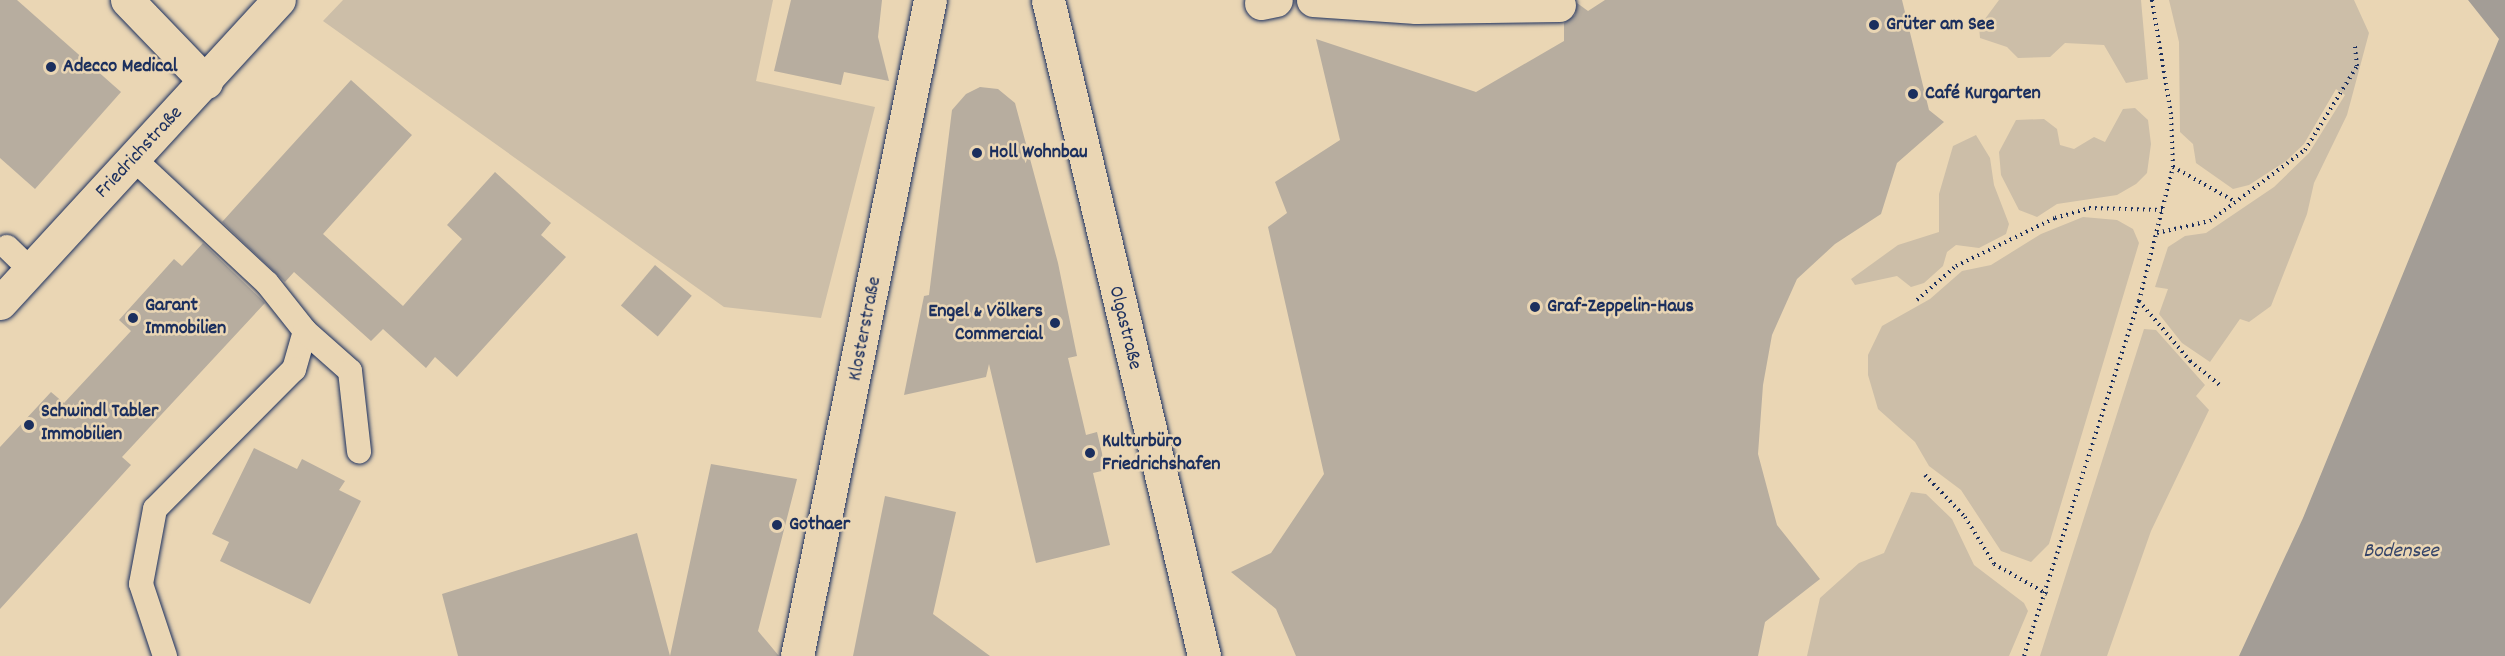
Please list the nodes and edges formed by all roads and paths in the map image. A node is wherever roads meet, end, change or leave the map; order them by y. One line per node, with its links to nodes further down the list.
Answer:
1 (127, 0): 10 (street)
2 (279, 0): 10 (street, Friedrichstraße)
3 (930, 0): 27 (street, Klosterstraße)
4 (1048, 0): 28 (street, Olgastraße)
5 (1313, 0): 7 (street)
6 (2152, 0): 12 (path)
7 (1417, 4): 8 (street)
8 (1559, 5)
9 (2355, 46): 13 (path)
10 (206, 81): 11 (street, Friedrichstraße)
11 (135, 160): 17 (street, Friedrichstraße); 21 (lane)
12 (2174, 167): 13 (path); 14 (path)
13 (2234, 201): 15 (path)
14 (2163, 210): 15 (path); 18 (path)
15 (2157, 233): 19 (path)
16 (7, 246): 17 (lane)
17 (31, 270): 20 (street, Friedrichstraße)
18 (1917, 300)
19 (2139, 302): 22 (path); 25 (path)
20 (0, 303)
21 (305, 331): 23 (lane); 26 (lane)
22 (2221, 386)
23 (359, 451)
24 (1925, 475): 25 (path)
25 (2047, 594): 29 (path)
26 (165, 656)
27 (797, 656)
28 (1204, 656)
29 (2024, 656)

